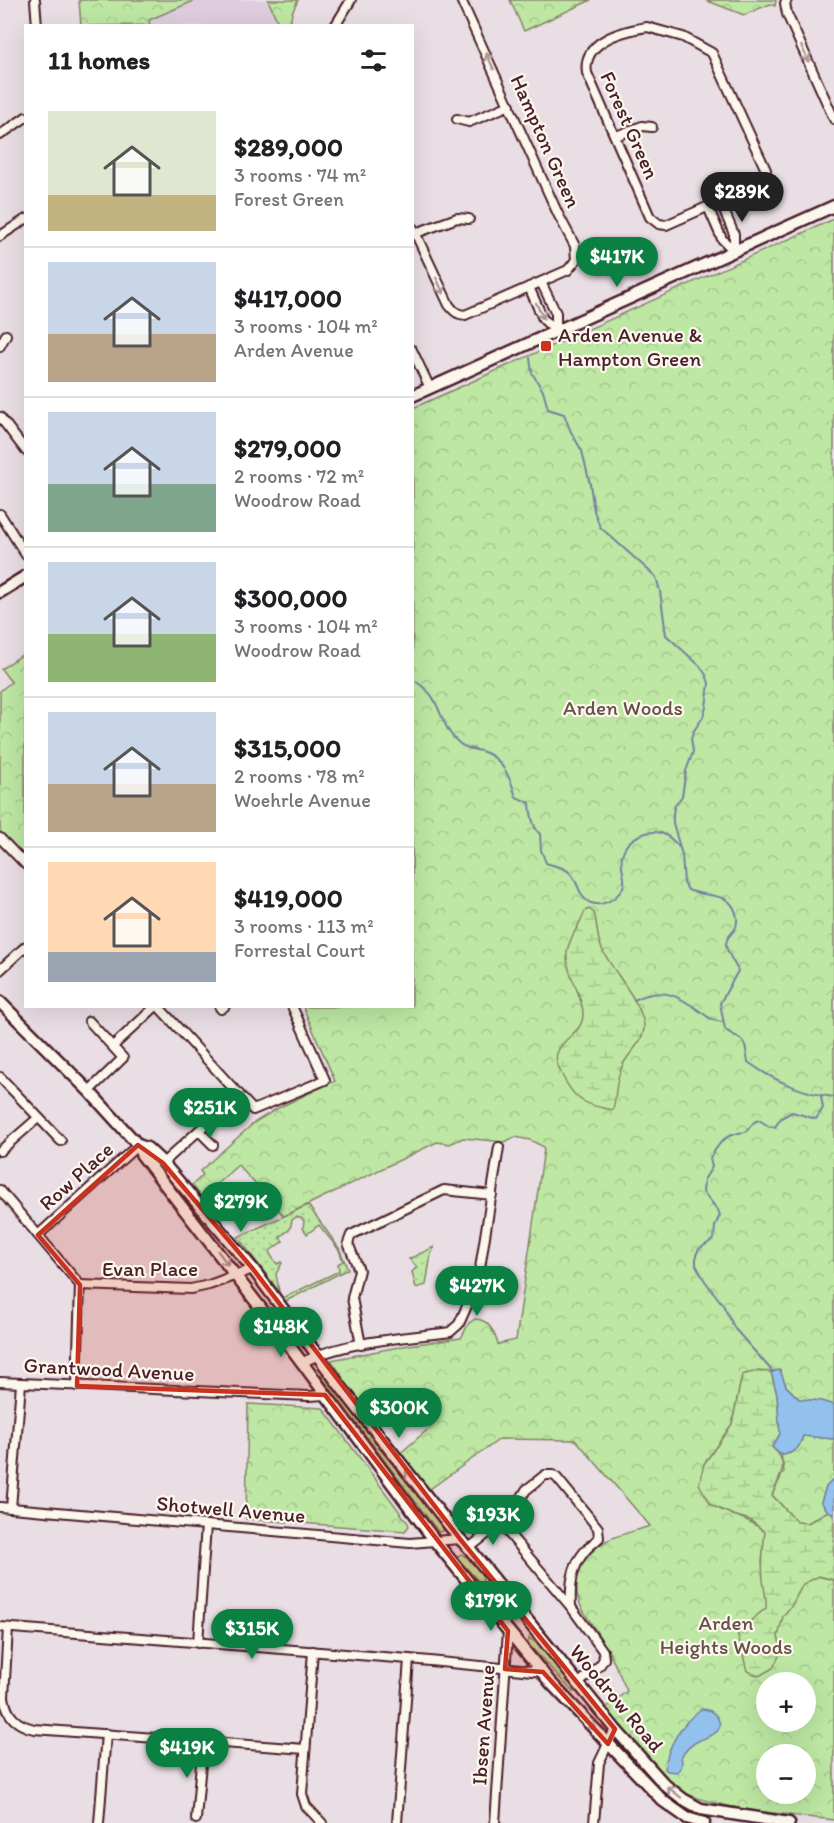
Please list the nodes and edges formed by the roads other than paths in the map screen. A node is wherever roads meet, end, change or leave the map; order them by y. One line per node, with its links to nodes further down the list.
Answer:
1 (35, 0): 5 (street)
2 (351, 0): 6 (street)
3 (461, 0): 7 (street, Hampton Green, one-way to 3)
4 (787, 0): 10 (street, one-way to 10)
5 (37, 24)
6 (336, 24)
7 (510, 105): 9 (street); 22 (street, Hampton Green)
8 (24, 118): 12 (street)
9 (456, 119)
10 (834, 119)
11 (652, 127): 13 (street)
12 (0, 135)
13 (616, 136): 14 (street, Forest Green); 16 (street, Forest Green)
14 (720, 201): 16 (street, Forest Green); 21 (street)
15 (834, 206): 21 (street)
16 (708, 207): 21 (street)
17 (469, 219): 19 (street)
18 (24, 220): 20 (street)
19 (414, 230): 23 (street, Hampton Green, one-way to 23)
20 (0, 236)
21 (734, 251): 24 (street)
22 (541, 282): 23 (street, Hampton Green); 24 (street)
23 (529, 287): 24 (street, one-way to 24)
24 (556, 331): 28 (street)
25 (6, 335): 26 (street)
26 (0, 346)
27 (414, 354): 28 (street)
28 (430, 388): 29 (street)
29 (414, 395)
30 (0, 417): 31 (street)
31 (24, 448)
32 (0, 514): 33 (street)
33 (24, 552)
34 (24, 577): 35 (street)
35 (0, 592)
36 (0, 838): 37 (street)
37 (24, 864)
38 (24, 948): 39 (street)
39 (0, 970)
40 (0, 1002): 49 (street, Woodrow Road)
41 (155, 1008): 47 (street)
42 (159, 1008): 45 (street)
43 (171, 1008): 45 (street)
44 (293, 1008): 50 (street)
45 (165, 1014): 50 (street)
46 (89, 1021): 47 (street)
47 (113, 1046): 49 (street)
48 (0, 1077): 51 (street)
49 (89, 1091): 54 (street, Woodrow Road)
50 (239, 1094): 52 (street)
51 (38, 1118): 53 (street); 57 (street)
52 (199, 1131): 55 (street); 58 (street)
53 (61, 1141)
54 (138, 1145): 58 (street, Woodrow Road); 61 (street, Row Place); 63 (street, Woodrow Road, one-way to 63)
55 (213, 1146)
56 (499, 1147): 60 (street)
57 (0, 1151)
58 (163, 1164): 62 (street, Woodrow Road)
59 (0, 1190): 61 (street)
60 (492, 1195): 65 (street); 65 (street)
61 (38, 1234): 64 (street)
62 (253, 1269): 63 (street, Evan Place); 66 (street, Woodrow Road)
63 (237, 1276): 64 (street, Evan Place); 67 (street, Woodrow Road)
64 (80, 1286): 70 (street)
65 (361, 1345): 66 (street)
66 (316, 1354): 67 (street); 76 (street, Woodrow Road, one-way to 66)
67 (302, 1363): 71 (street, Woodrow Road)
68 (0, 1382): 69 (street, Grantwood Avenue)
69 (21, 1384): 70 (street, Grantwood Avenue); 73 (street)
70 (77, 1386): 71 (street, Grantwood Avenue)
71 (325, 1395): 77 (street, Woodrow Road)
72 (0, 1507): 73 (street, Shotwell Avenue)
73 (11, 1508): 75 (street, Shotwell Avenue)
74 (500, 1523): 78 (street); 79 (street); 79 (street)
75 (206, 1525): 77 (street, Shotwell Avenue); 82 (street)
76 (460, 1539): 77 (street, Shotwell Avenue); 78 (street, Woodrow Road)
77 (435, 1541): 81 (street, Woodrow Road)
78 (469, 1548): 87 (street, Woodrow Road)
79 (571, 1607): 87 (street)
80 (4, 1628): 82 (street); 89 (street)
81 (508, 1630): 85 (street, Ibsen Avenue); 86 (street, Woodrow Road)
82 (198, 1643): 83 (street)
83 (313, 1652): 84 (street); 92 (street)
84 (409, 1659): 85 (street); 96 (street)
85 (505, 1669): 86 (street); 97 (street, Ibsen Avenue)
86 (543, 1672): 91 (street, Woodrow Road, one-way to 91)
87 (579, 1683): 88 (street, Woodrow Road)
88 (615, 1729): 91 (street); 100 (street, Woodrow Road, one-way to 88)
89 (106, 1734): 90 (street); 94 (street)
90 (203, 1741): 92 (street); 93 (street)
91 (608, 1744): 98 (street); 99 (street, Woodrow Road)
92 (305, 1749): 95 (street)
93 (196, 1820)
94 (99, 1823)
95 (322, 1823)
96 (397, 1823)
97 (495, 1823)
98 (594, 1823)
99 (704, 1823)
100 (789, 1823)

